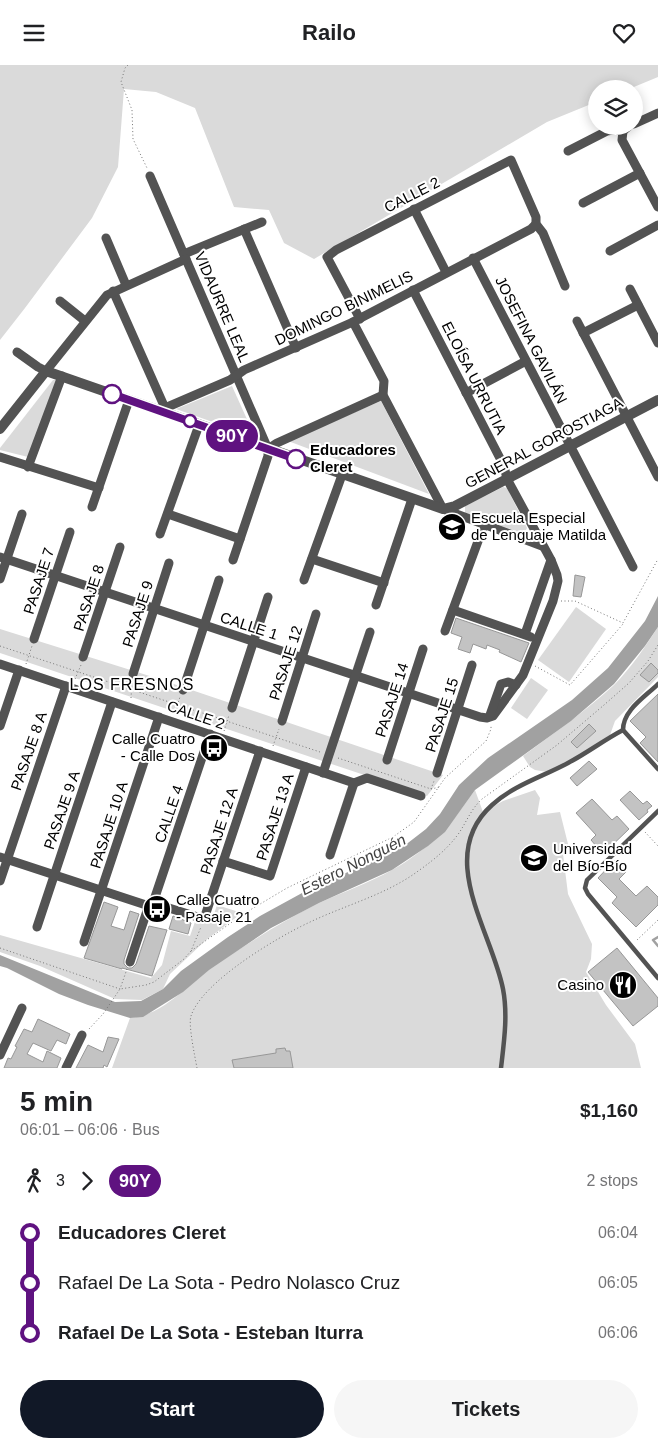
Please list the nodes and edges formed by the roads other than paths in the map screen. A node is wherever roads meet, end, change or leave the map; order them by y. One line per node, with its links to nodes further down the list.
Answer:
1 (658, 113): 2 (street)
2 (643, 120)
3 (599, 135): 5 (street)
4 (624, 135): 6 (street)
5 (568, 151)
6 (640, 173): 8 (street); 9 (street)
7 (150, 176): 17 (street, VIDAURRE LEAL)
8 (583, 203)
9 (658, 207)
10 (414, 209): 12 (street, CALLE 2); 19 (street); 27 (street, CALLE 2)
11 (262, 222): 14 (street)
12 (536, 224): 18 (street, DOMINGO BINIMELIS); 21 (street)
13 (658, 225): 16 (street)
14 (244, 229): 17 (street); 32 (street)
15 (106, 238): 20 (street)
16 (610, 251)
17 (185, 256): 20 (street); 36 (street, VIDAURRE LEAL)
18 (473, 258): 19 (street, DOMINGO BINIMELIS); 34 (street, JOSEFINA GAVILÁN)
19 (446, 272): 23 (street, DOMINGO BINIMELIS)
20 (126, 285): 24 (street)
21 (565, 286)
22 (630, 289): 26 (street)
23 (413, 290): 27 (street, DOMINGO BINIMELIS); 38 (street, ELOÍSA URRUTIA)
24 (113, 291): 28 (street); 42 (street)
25 (60, 301): 28 (street)
26 (638, 305): 30 (street); 31 (street)
27 (356, 320): 32 (street, DOMINGO BINIMELIS); 39 (street)
28 (85, 321): 35 (street)
29 (577, 321): 30 (street)
30 (583, 333): 43 (street)
31 (658, 343)
32 (296, 348): 36 (street, DOMINGO BINIMELIS)
33 (17, 352): 35 (street)
34 (526, 361): 38 (street); 46 (street, JOSEFINA GAVILÁN)
35 (46, 371): 37 (street); 44 (street)
36 (236, 375): 42 (street, DOMINGO BINIMELIS); 47 (street, VIDAURRE LEAL)
37 (62, 376): 40 (street); 49 (street)
38 (466, 393): 52 (street, ELOÍSA URRUTIA)
39 (383, 395): 47 (street); 57 (street)
40 (129, 400): 42 (street); 53 (street)
41 (658, 400): 43 (street, GENERAL GOROSTIAGA)
42 (164, 410): 45 (street)
43 (626, 417): 46 (street, GENERAL GOROSTIAGA); 51 (street)
44 (2, 423)
45 (200, 425): 47 (street); 59 (street)
46 (570, 445): 52 (street, GENERAL GOROSTIAGA); 72 (street, JOSEFINA GAVILÁN)
47 (268, 449): 50 (street); 64 (street)
48 (0, 457): 49 (street)
49 (28, 467): 53 (street)
50 (342, 475): 54 (street); 68 (street)
51 (658, 477)
52 (507, 479): 55 (street, GENERAL GOROSTIAGA); 65 (street, ELOÍSA URRUTIA)
53 (98, 488): 56 (street)
54 (412, 499): 57 (street); 77 (street)
55 (461, 503): 57 (street, GENERAL GOROSTIAGA); 60 (street)
56 (92, 507)
57 (443, 509): 60 (street)
58 (22, 514): 67 (street)
59 (168, 514): 63 (street); 64 (street)
60 (464, 517): 61 (street)
61 (484, 525): 65 (street); 82 (street)
62 (70, 532): 73 (street, PASAJE 7)
63 (160, 534)
64 (240, 539): 69 (street)
65 (542, 546): 70 (street, ELOÍSA URRUTIA)
66 (120, 547): 78 (street, PASAJE 8)
67 (3, 558): 73 (street, CALLE 1); 74 (street)
68 (312, 559): 76 (street); 77 (street)
69 (233, 560)
70 (551, 560): 82 (street); 98 (street, ELOÍSA URRUTIA)
71 (169, 563): 81 (street, PASAJE 9)
72 (633, 567)
73 (55, 575): 78 (street, CALLE 1); 87 (street, PASAJE 7)
74 (0, 579)
75 (219, 580): 84 (street)
76 (304, 580)
77 (384, 583): 80 (street)
78 (105, 592): 81 (street, CALLE 1); 90 (street, PASAJE 8)
79 (268, 597): 88 (street)
80 (376, 605)
81 (154, 609): 84 (street, CALLE 1); 95 (street, PASAJE 9)
82 (453, 610): 85 (street)
83 (316, 614): 91 (street, PASAJE 12)
84 (204, 625): 88 (street, CALLE 1); 100 (street)
85 (445, 631)
86 (370, 632): 96 (street)
87 (34, 639)
88 (253, 641): 91 (street, CALLE 1); 103 (street)
89 (423, 649): 101 (street, PASAJE 14)
90 (84, 657)
91 (302, 658): 96 (street, CALLE 1); 107 (street, PASAJE 12)
92 (0, 664): 94 (street, CALLE 2)
93 (472, 665): 104 (street, PASAJE 15)
94 (21, 671): 99 (street, CALLE 2); 108 (street)
95 (133, 674)
96 (356, 676): 101 (street, CALLE 1); 115 (street)
97 (658, 684): 109 (lane)
98 (516, 685): 106 (street); 106 (street)
99 (68, 687): 102 (street, CALLE 2); 121 (street, PASAJE 8 A)
100 (183, 690)
101 (408, 693): 104 (street, CALLE 1); 112 (street, PASAJE 14)
102 (112, 702): 105 (street, CALLE 2); 123 (street, PASAJE 9 A)
103 (232, 707)
104 (458, 710): 106 (street, CALLE 1); 116 (street, PASAJE 15)
105 (159, 717): 110 (street, CALLE 2); 125 (street, PASAJE 10 A)
106 (490, 717)
107 (282, 721)
108 (0, 726)
109 (623, 730): 114 (lane); 135 (lane)
110 (210, 734): 111 (street, CALLE 2); 126 (street, CALLE 4)
111 (260, 751): 113 (street, CALLE 2); 122 (street, PASAJE 12 A)
112 (387, 760)
113 (306, 767): 115 (street, CALLE 2); 122 (street, PASAJE 13 A)
114 (658, 769)
115 (323, 773): 117 (street, CALLE 2)
116 (437, 773)
117 (354, 783): 118 (street); 120 (street)
118 (421, 797)
119 (658, 811): 130 (lane)
120 (330, 855)
121 (4, 858): 123 (street); 124 (street, PASAJE 8 A)
122 (223, 861): 126 (street, PASAJE 12 A)
123 (54, 875): 125 (street); 127 (street, PASAJE 9 A)
124 (0, 881)
125 (102, 890): 126 (street); 128 (street, PASAJE 10 A)
126 (151, 904): 129 (street, CALLE 4)
127 (37, 927)
128 (84, 942)
129 (130, 962)
130 (658, 978)
131 (22, 1008): 133 (street)
132 (82, 1035): 134 (street)
133 (0, 1055)
134 (66, 1068)
135 (501, 1068)

